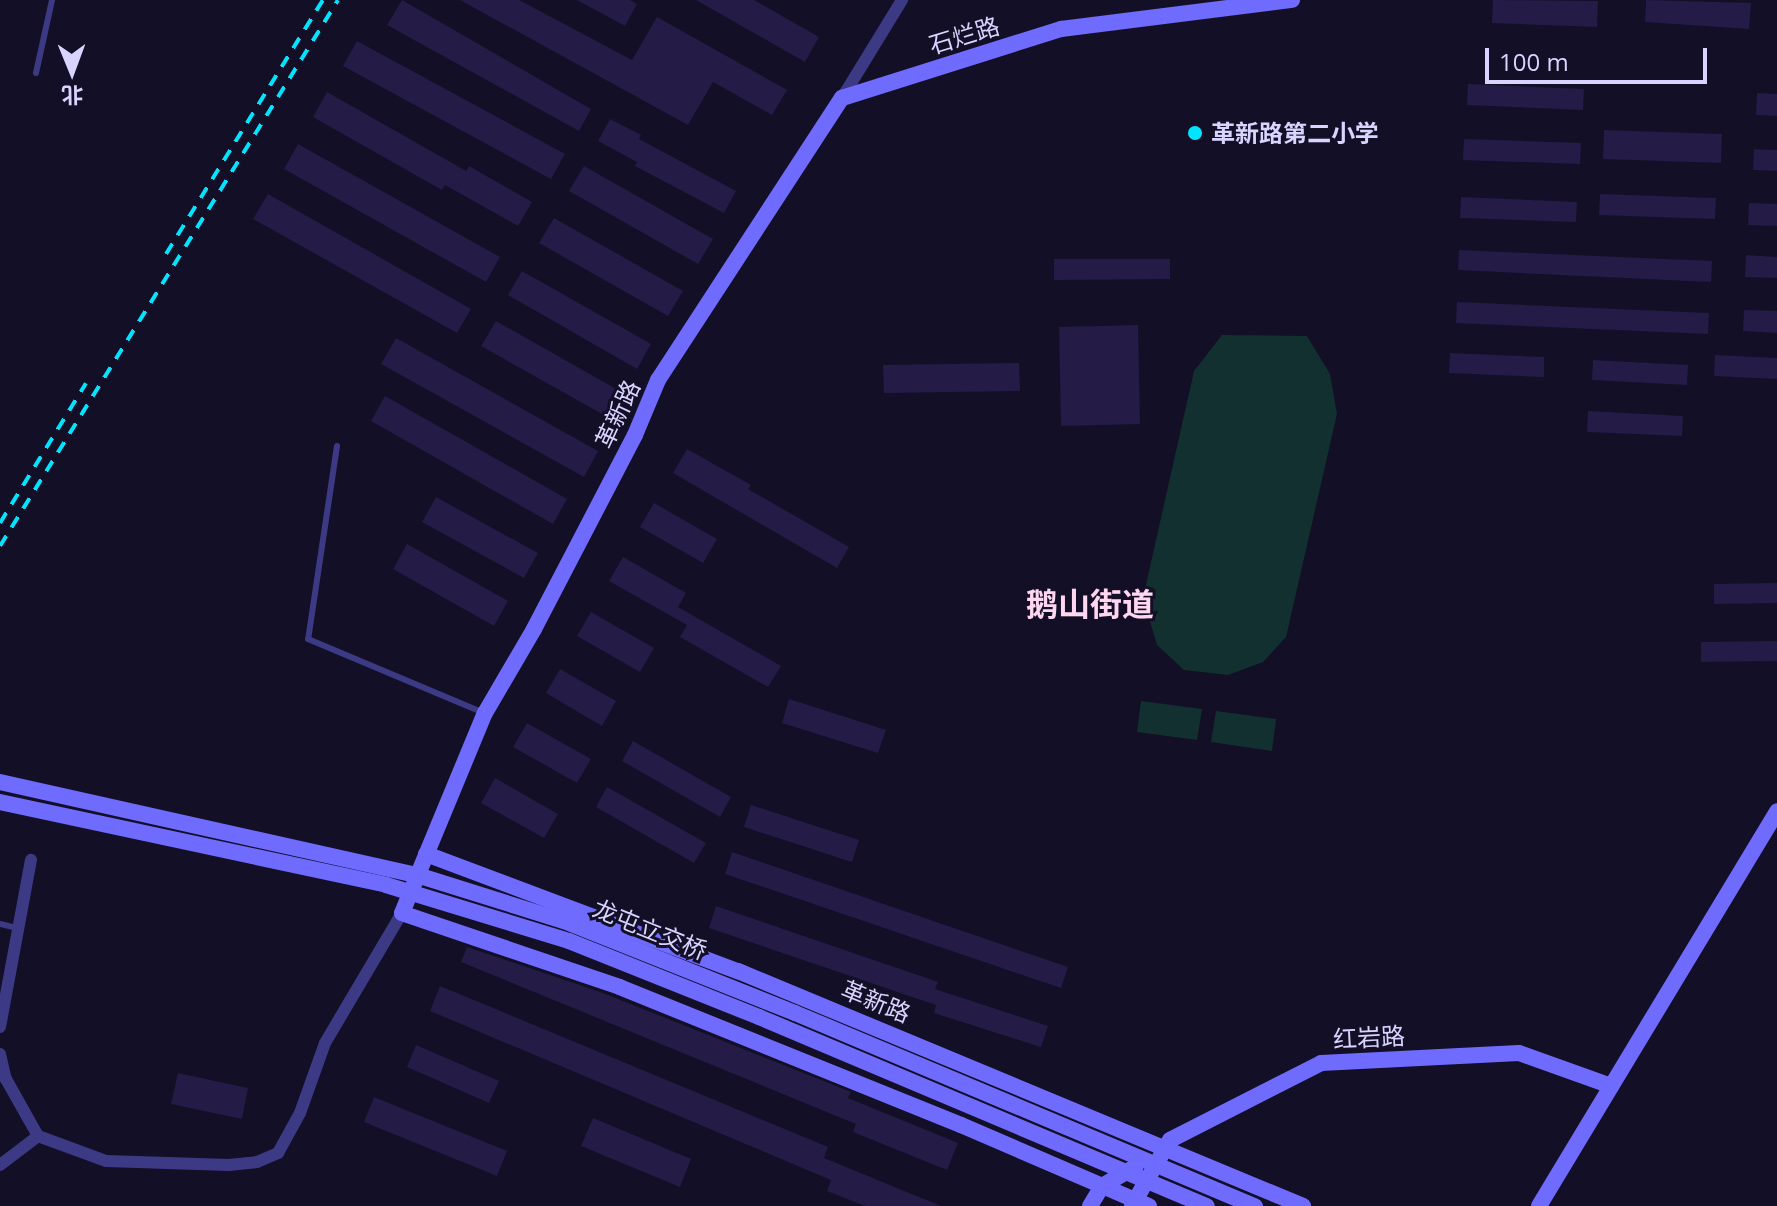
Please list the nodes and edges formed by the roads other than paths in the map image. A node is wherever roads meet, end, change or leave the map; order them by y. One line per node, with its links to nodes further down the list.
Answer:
1 (52, 0): 4 (lane)
2 (902, 0): 5 (street)
3 (1292, 0): 5 (street, 石烂路)
4 (36, 73)
5 (842, 98): 7 (street, 革新路)
6 (337, 446): 7 (lane)
7 (485, 713): 11 (street, 革新路)
8 (0, 782): 26 (street, 龙屯立交桥, bridge)
9 (0, 802): 25 (street, 龙屯立交桥, bridge)
10 (1777, 811): 18 (street)
11 (426, 854): 13 (street, 革新路); 20 (street, 革新路)
12 (31, 860): 15 (street)
13 (402, 913): 19 (street); 22 (street)
14 (0, 924): 15 (lane)
15 (18, 928): 16 (street)
16 (0, 1027)
17 (0, 1057): 19 (street)
18 (1611, 1086): 20 (street, 红岩路); 28 (street)
19 (38, 1136): 21 (street)
20 (1165, 1148): 22 (street); 23 (street, 红岩路); 27 (street, 革新路)
21 (0, 1165)
22 (1102, 1186): 23 (street); 24 (street)
23 (1138, 1204)
24 (1090, 1206)
25 (1207, 1206)
26 (1255, 1206)
27 (1303, 1206)
28 (1539, 1206)

